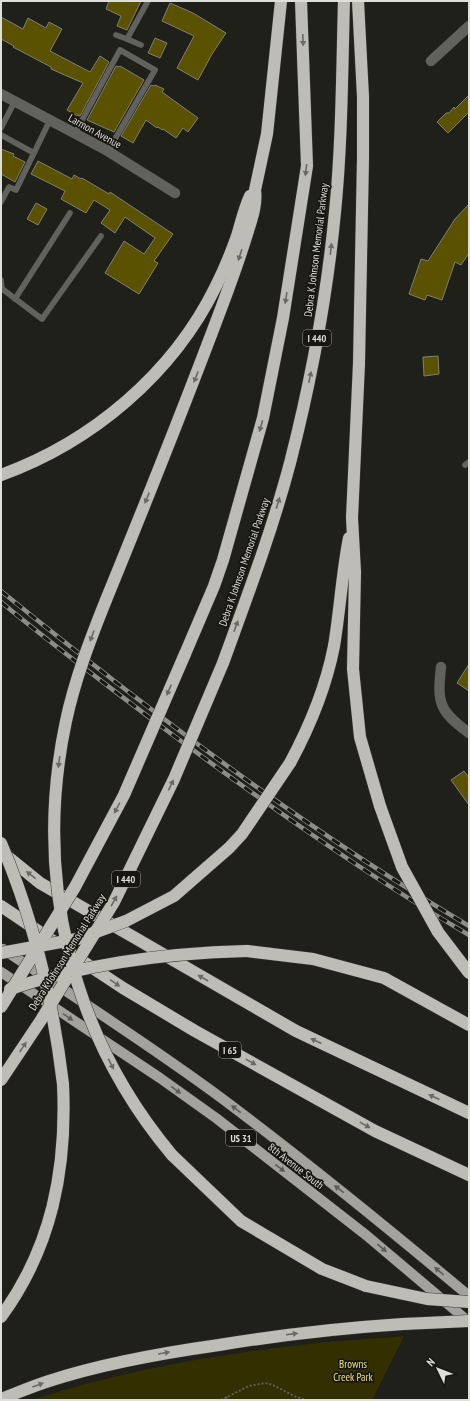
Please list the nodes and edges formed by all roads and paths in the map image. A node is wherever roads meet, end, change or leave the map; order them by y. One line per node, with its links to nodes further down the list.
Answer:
1 (148, 1): 8 (lane)
2 (280, 1): 20 (highway)
3 (301, 1): 39 (highway, Debra K Johnson Memorial Parkway, one-way to 39, bridge)
4 (344, 1): 41 (highway, Debra K Johnson Memorial Parkway / I 440, one-way to 4, bridge)
5 (358, 1): 29 (highway)
6 (469, 26): 10 (street)
7 (116, 35): 8 (lane)
8 (127, 39): 9 (lane)
9 (141, 45)
10 (431, 60)
11 (1, 94): 12 (street, Larmon Avenue)
12 (15, 101): 13 (lane); 14 (street, Larmon Avenue)
13 (4, 116): 15 (lane)
14 (50, 120): 16 (street, Larmon Avenue); 18 (lane)
15 (1, 128)
16 (75, 133): 19 (street, Larmon Avenue); 19 (lane)
17 (1, 135): 18 (lane)
18 (34, 152): 22 (lane)
19 (108, 152): 21 (street, Larmon Avenue)
20 (255, 190): 28 (highway); 45 (highway, one-way to 45, bridge)
21 (175, 193)
22 (1, 202)
23 (70, 213): 27 (lane)
24 (102, 236): 27 (lane)
25 (1, 280): 26 (lane)
26 (1, 289): 27 (lane)
27 (15, 299)
28 (1, 475)
29 (352, 518): 35 (highway, bridge); 37 (highway, bridge)
30 (441, 667): 31 (street)
31 (469, 733)
32 (1, 843): 46 (highway, bridge)
33 (1, 852): 42 (highway, one-way to 33)
34 (1, 906): 43 (highway, I 65, one-way to 43)
35 (3, 951): 44 (main road, 8th Avenue South / US 31, one-way to 35)
36 (1, 972): 47 (main road, 8th Avenue South / US 31, one-way to 47)
37 (469, 973)
38 (1, 992): 40 (highway, bridge)
39 (1, 1007)
40 (469, 1025)
41 (1, 1080)
42 (469, 1113)
43 (469, 1175)
44 (469, 1296)
45 (469, 1302)
46 (1, 1317)
47 (469, 1321): 49 (highway, one-way to 47, bridge)
48 (226, 1397): 50 (path); 51 (path); 52 (path)
49 (1, 1398)
50 (221, 1400)
51 (230, 1400)
52 (306, 1400)

